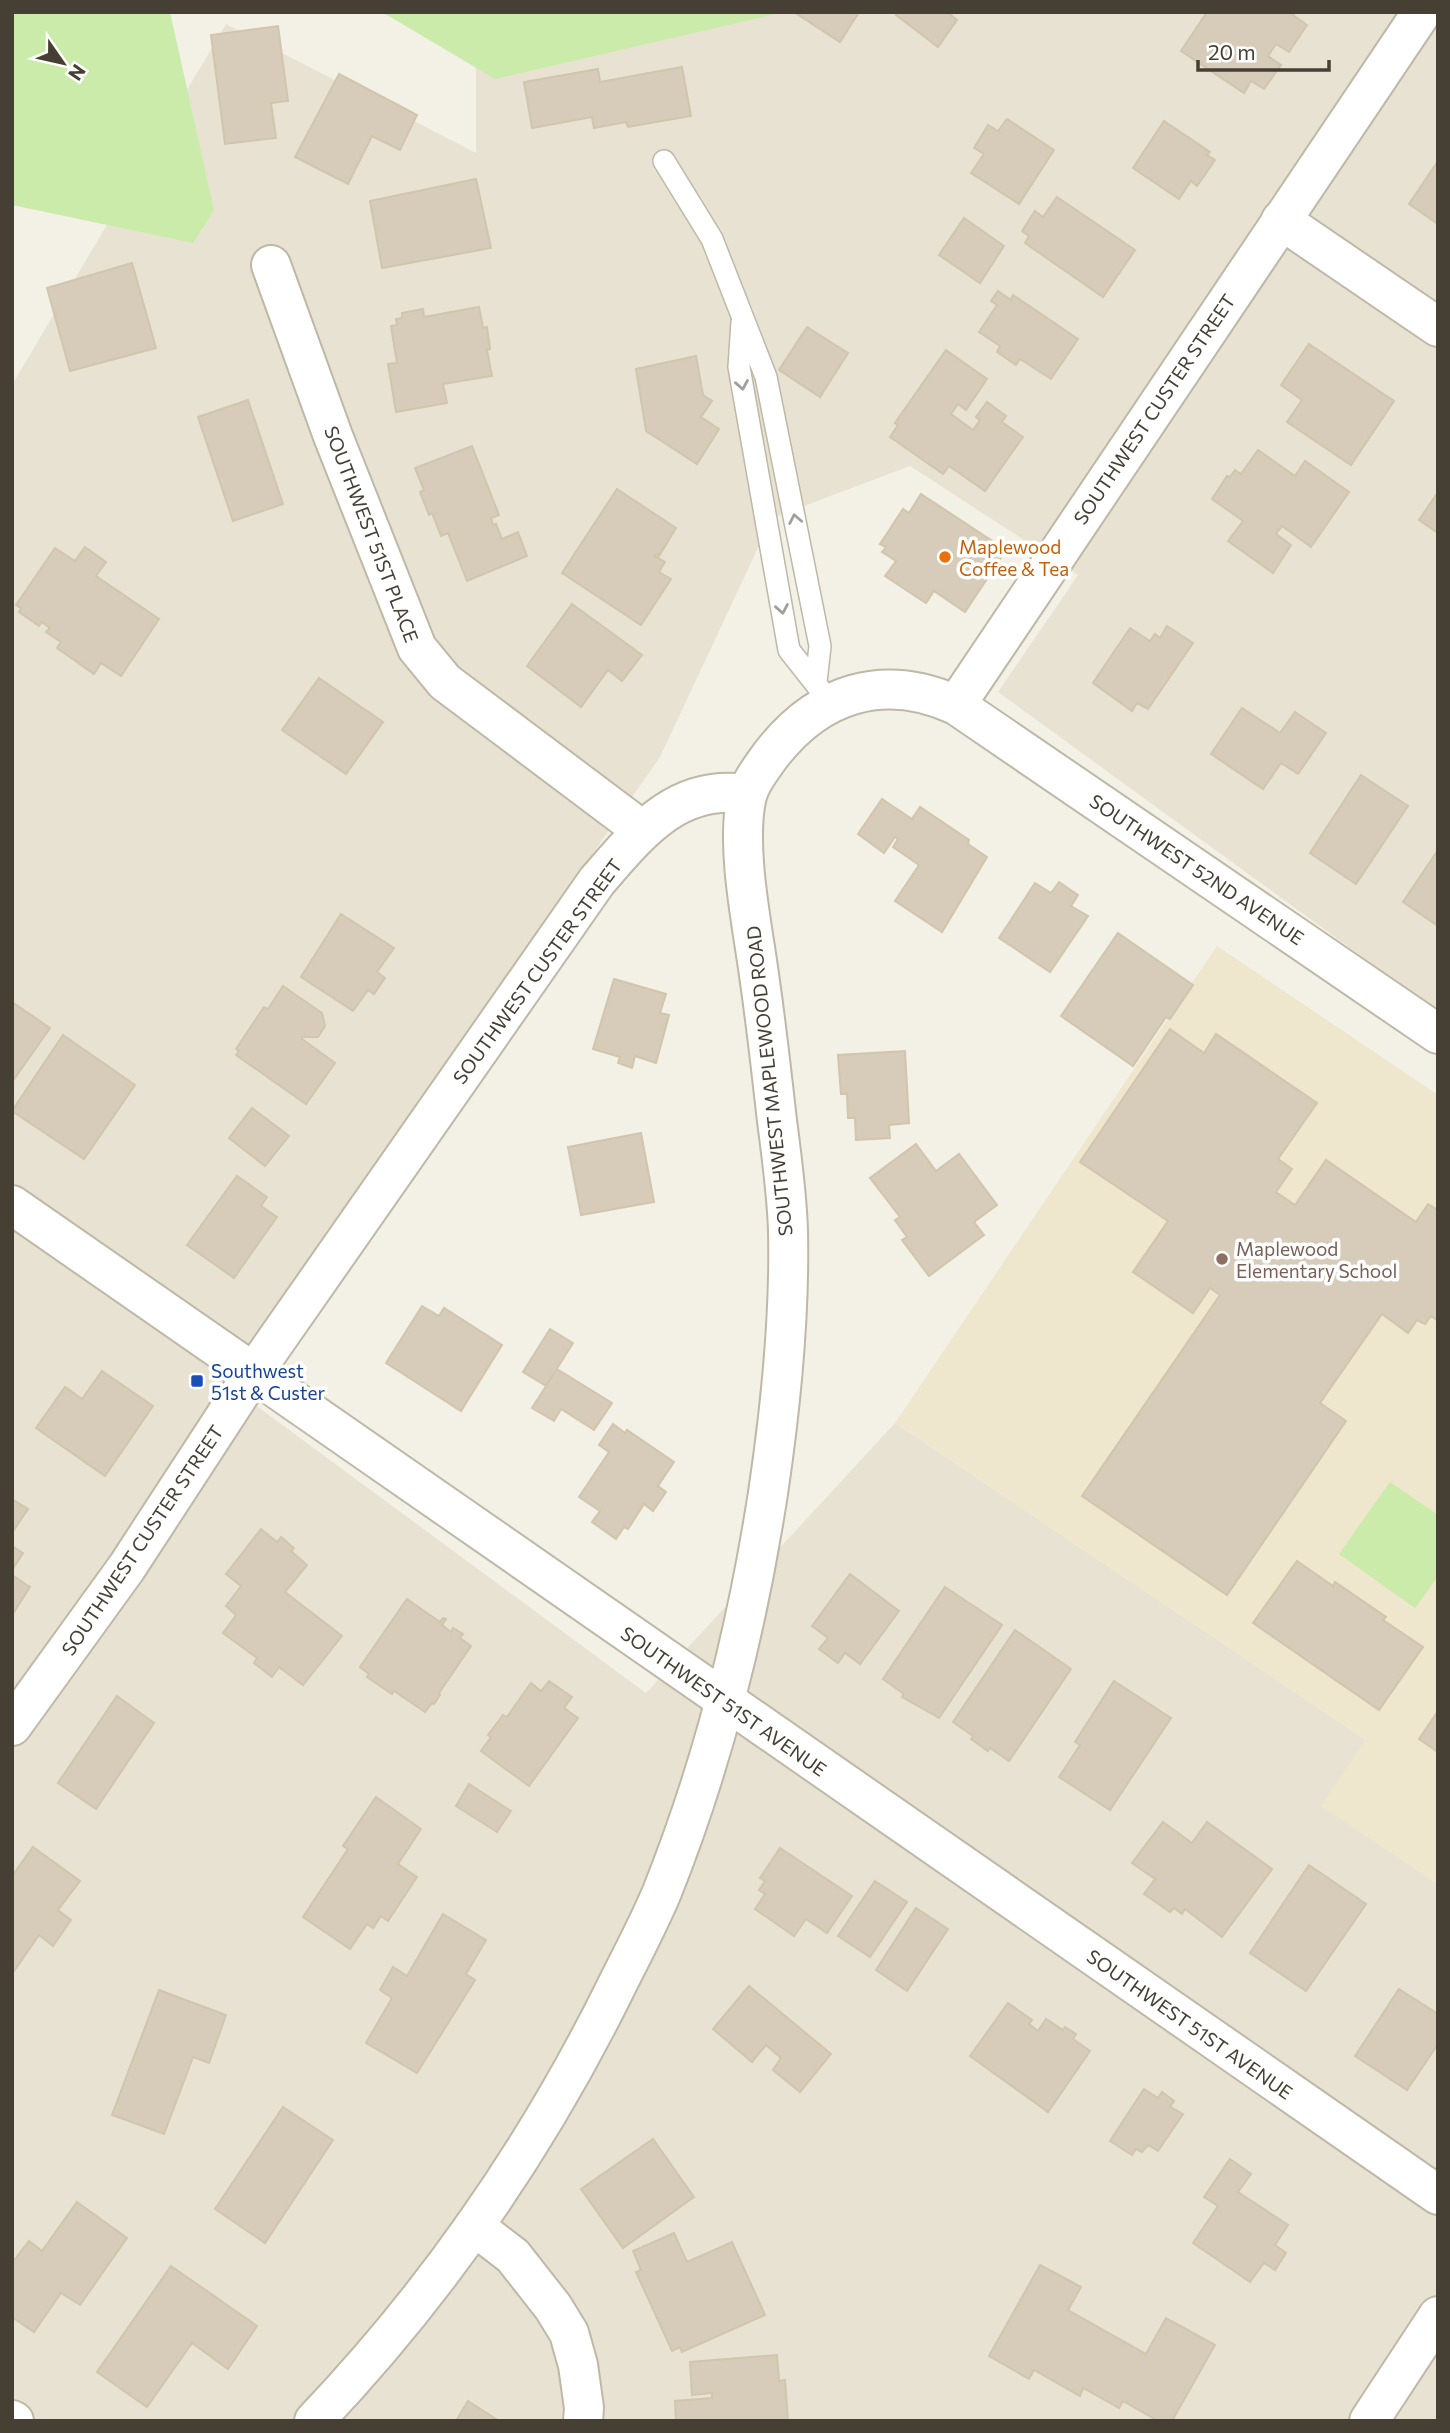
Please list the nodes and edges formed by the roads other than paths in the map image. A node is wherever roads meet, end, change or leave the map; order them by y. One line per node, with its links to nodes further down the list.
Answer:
1 (1422, 12): 3 (street, SOUTHWEST CUSTER STREET)
2 (664, 162): 5 (lane)
3 (1281, 220): 6 (street); 8 (street, SOUTHWEST CUSTER STREET)
4 (271, 265): 10 (street, SOUTHWEST 51ST PLACE)
5 (743, 317): 7 (lane, one-way to 5); 7 (lane, one-way to 7)
6 (1438, 327)
7 (822, 694): 8 (street); 9 (street)
8 (956, 705): 11 (street, SOUTHWEST 52ND AVENUE)
9 (746, 794): 10 (street, SOUTHWEST CUSTER STREET); 14 (street, SOUTHWEST MAPLEWOOD ROAD)
10 (642, 830): 13 (street, SOUTHWEST CUSTER STREET)
11 (1438, 1034)
12 (12, 1205): 13 (street, SOUTHWEST 51ST AVENUE)
13 (254, 1372): 14 (street, SOUTHWEST 51ST AVENUE); 15 (street, SOUTHWEST CUSTER STREET)
14 (724, 1701): 16 (street, SOUTHWEST 51ST AVENUE); 17 (street, SOUTHWEST MAPLEWOOD ROAD)
15 (12, 1726)
16 (1438, 2195)
17 (474, 2226): 19 (street, SOUTHWEST MAPLEWOOD ROAD); 20 (street)
18 (1438, 2316): 21 (street)
19 (314, 2421)
20 (583, 2421)
21 (1369, 2421)

